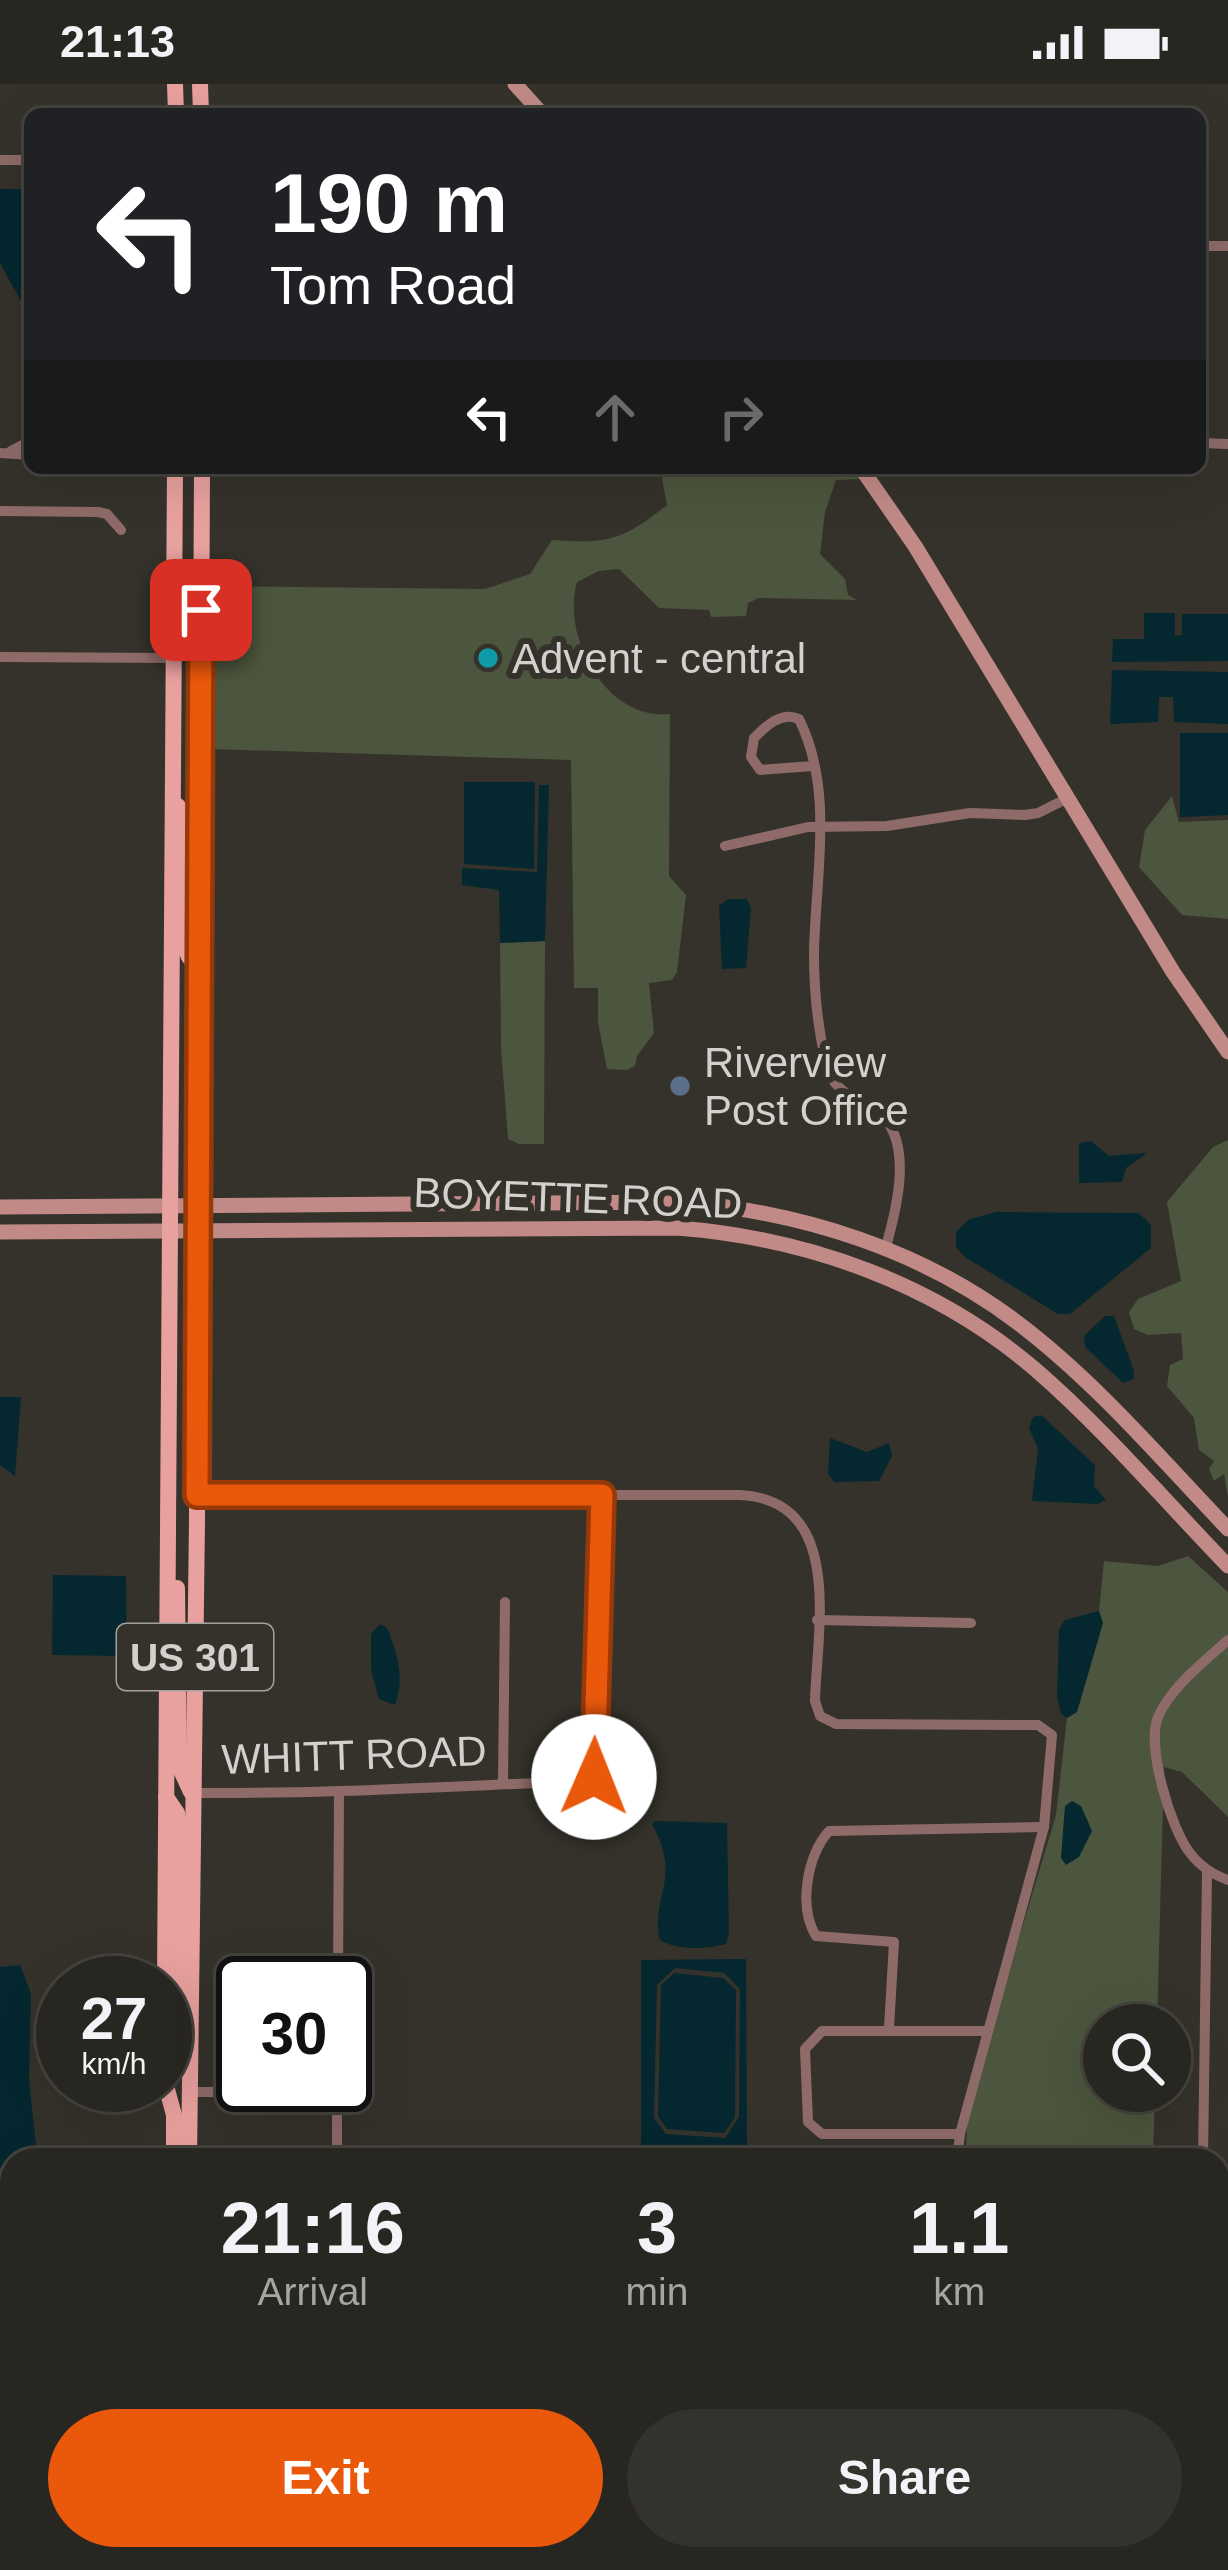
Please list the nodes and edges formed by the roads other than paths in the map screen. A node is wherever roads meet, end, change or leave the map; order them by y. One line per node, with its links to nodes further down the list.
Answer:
1 (515, 84): 2 (main road)
2 (537, 108)
3 (175, 474): 9 (main road, US 301)
4 (202, 474): 10 (main road, US 301)
5 (865, 474): 13 (main road)
6 (0, 512): 7 (street)
7 (121, 530)
8 (0, 657): 9 (street)
9 (174, 658): 10 (main road); 12 (main road, US 301)
10 (200, 658): 16 (main road, US 301)
11 (813, 766): 11 (street); 14 (street)
12 (173, 795): 16 (main road); 20 (main road, US 301)
13 (1068, 798): 14 (street); 17 (main road)
14 (821, 827): 15 (street); 24 (street)
15 (725, 846)
16 (197, 961): 18 (main road, US 301)
17 (1228, 1052)
18 (200, 1206): 20 (main road, BOYETTE ROAD); 21 (main road, US 301); 24 (main road, BOYETTE ROAD)
19 (0, 1207): 20 (main road, BOYETTE ROAD)
20 (170, 1207): 23 (main road, US 301)
21 (199, 1231): 23 (main road, BOYETTE ROAD); 25 (main road, US 301); 29 (main road, BOYETTE ROAD)
22 (0, 1232): 23 (main road, BOYETTE ROAD)
23 (170, 1232): 28 (main road, US 301)
24 (885, 1250): 27 (main road, BOYETTE ROAD)
25 (197, 1495): 26 (street); 36 (main road, US 301)
26 (602, 1495): 31 (street); 34 (street, WHITT ROAD)
27 (1228, 1529)
28 (168, 1544): 36 (main road); 37 (main road, US 301)
29 (1228, 1566)
30 (505, 1602): 34 (street)
31 (817, 1620): 32 (street); 38 (street)
32 (971, 1623)
33 (1228, 1640): 39 (street)
34 (503, 1783): 35 (street, WHITT ROAD)
35 (340, 1792): 36 (street, WHITT ROAD); 44 (street)
36 (192, 1793): 43 (main road, US 301)
37 (166, 1796): 41 (main road, US 301); 42 (main road)
38 (1044, 1828): 45 (street); 46 (street)
39 (1207, 1872): 40 (street); 57 (street)
40 (1228, 1880)
41 (164, 1956)
42 (178, 1956)
43 (190, 1956)
44 (338, 1956)
45 (889, 2028): 46 (street); 51 (street)
46 (988, 2031): 51 (street)
47 (164, 2112): 52 (main road)
48 (173, 2112): 53 (main road)
49 (189, 2112): 54 (main road, US 301)
50 (337, 2112): 55 (street)
51 (960, 2134): 56 (street)
52 (163, 2148)
53 (174, 2148)
54 (188, 2148)
55 (337, 2148)
56 (959, 2148)
57 (1203, 2148)

